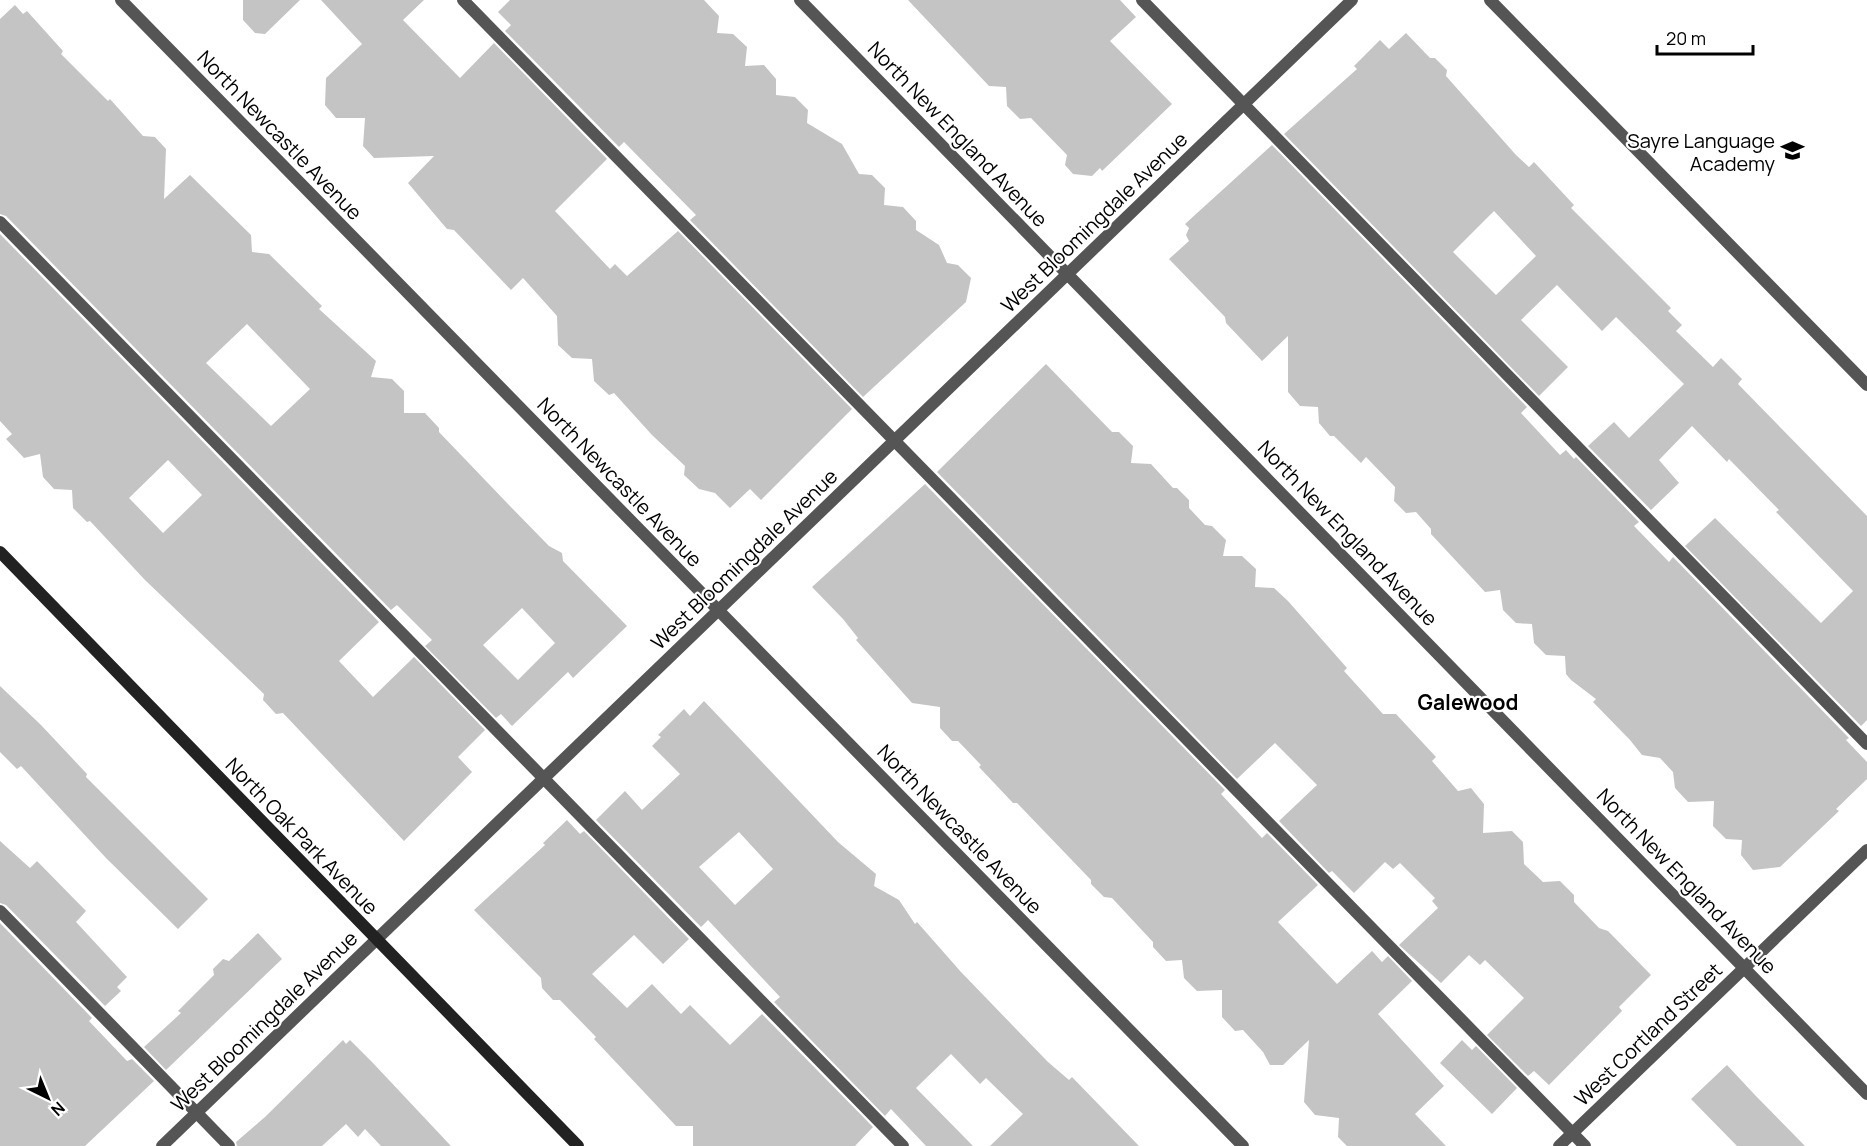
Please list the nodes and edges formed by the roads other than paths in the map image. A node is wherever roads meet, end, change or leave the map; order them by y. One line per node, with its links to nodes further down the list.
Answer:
1 (121, 0): 13 (street, North Newcastle Avenue)
2 (463, 0): 11 (street)
3 (800, 0): 9 (street, North New England Avenue)
4 (1142, 0): 7 (street)
5 (1352, 0): 7 (street, West Bloomingdale Avenue)
6 (1490, 0): 10 (street)
7 (1244, 104): 9 (street, West Bloomingdale Avenue); 14 (street)
8 (0, 222): 15 (street)
9 (1068, 274): 11 (street, West Bloomingdale Avenue); 19 (street, North New England Avenue)
10 (1867, 385)
11 (895, 441): 13 (street, West Bloomingdale Avenue); 22 (street)
12 (0, 552): 18 (street, North Oak Park Avenue)
13 (718, 610): 15 (street, West Bloomingdale Avenue); 27 (street, North Newcastle Avenue)
14 (1867, 744)
15 (543, 780): 18 (street, West Bloomingdale Avenue); 26 (street)
16 (1867, 850): 19 (street, West Cortland Street)
17 (0, 911): 21 (street)
18 (376, 940): 21 (street, West Bloomingdale Avenue); 25 (street, North Oak Park Avenue)
19 (1745, 968): 20 (street, North New England Avenue); 22 (street, West Cortland Street)
20 (1867, 1094)
21 (197, 1113): 23 (street, West Bloomingdale Avenue); 24 (street)
22 (1572, 1133): 28 (street, West Cortland Street); 29 (street)
23 (162, 1146)
24 (230, 1146)
25 (578, 1146)
26 (903, 1146)
27 (1243, 1146)
28 (1559, 1146)
29 (1585, 1146)

